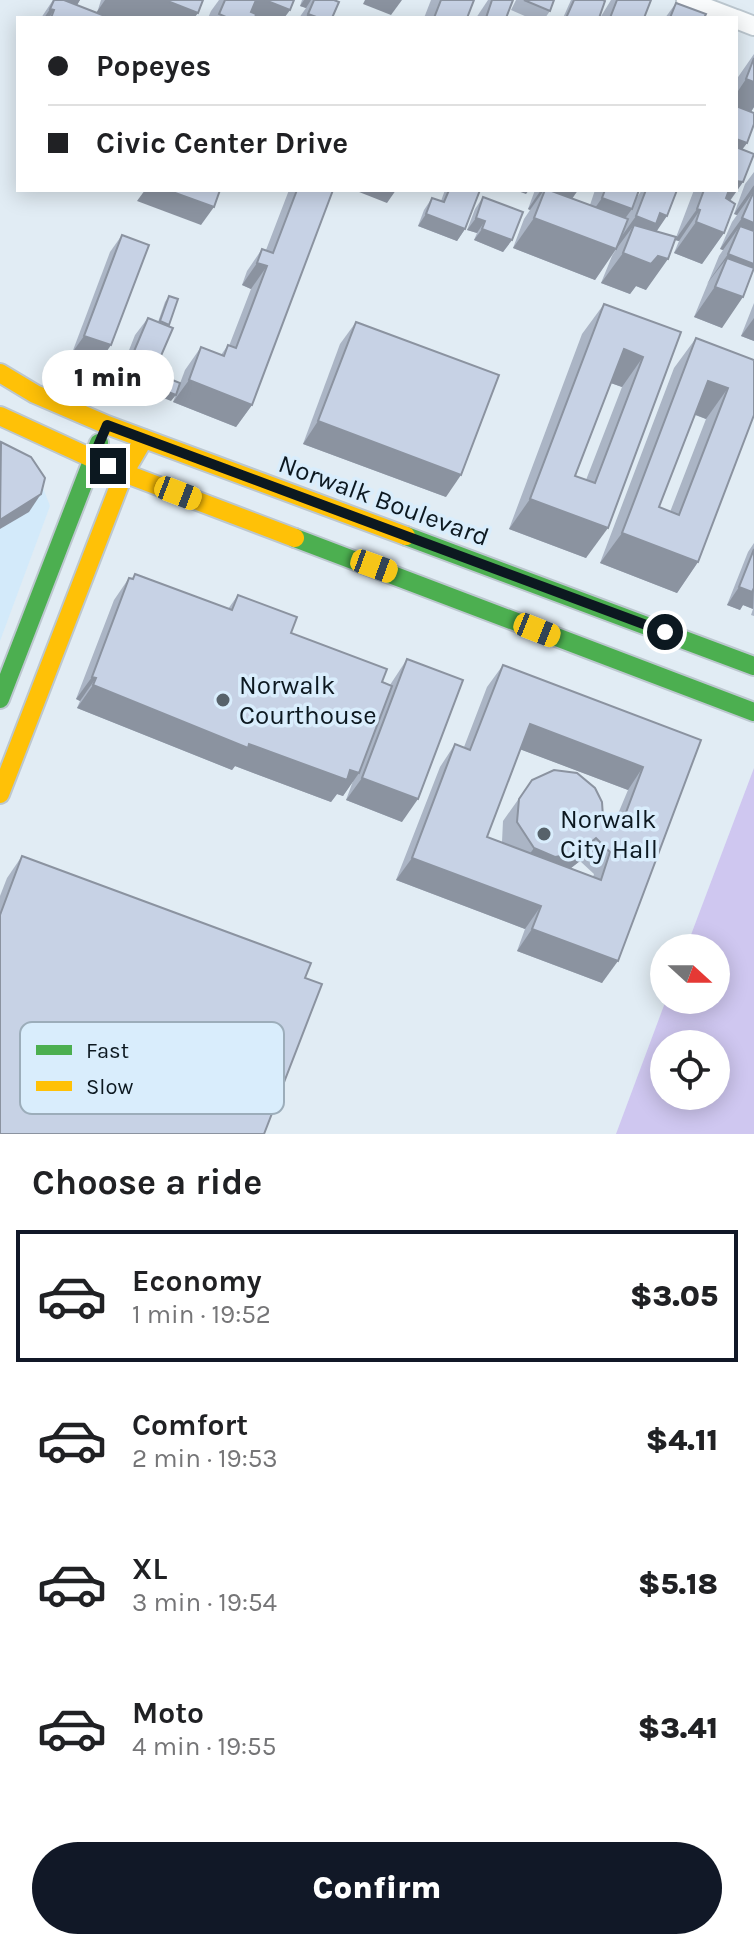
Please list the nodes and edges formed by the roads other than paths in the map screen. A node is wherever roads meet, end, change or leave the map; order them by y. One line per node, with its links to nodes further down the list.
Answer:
1 (686, 0): 2 (street)
2 (726, 16)
3 (0, 373): 5 (main road, Norwalk Boulevard)
4 (0, 416): 7 (main road)
5 (107, 425): 6 (main road, Norwalk Boulevard); 7 (main road)
6 (144, 439): 8 (main road); 9 (main road, Norwalk Boulevard)
7 (92, 460): 8 (main road); 10 (main road)
8 (124, 473): 11 (main road); 12 (main road)
9 (754, 666)
10 (0, 699)
11 (754, 712)
12 (0, 794)

